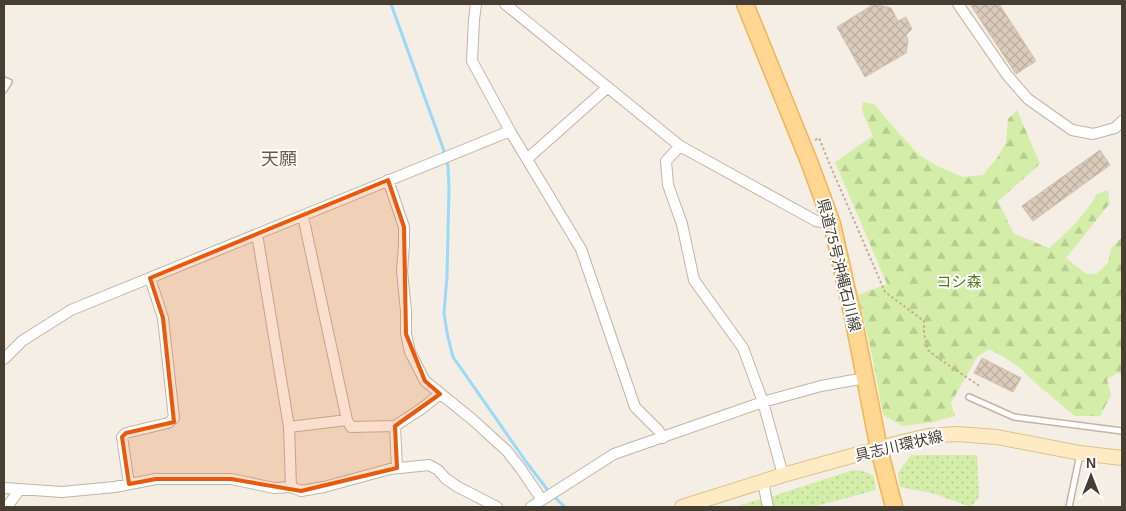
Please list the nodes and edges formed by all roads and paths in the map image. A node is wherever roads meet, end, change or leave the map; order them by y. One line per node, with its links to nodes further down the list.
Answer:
1 (476, 4): 9 (street)
2 (505, 4): 6 (street)
3 (745, 4): 10 (main road, 県道75号沖縄石川線)
4 (958, 4): 8 (street)
5 (4, 80): 7 (lane)
6 (608, 87): 11 (street); 12 (street)
7 (4, 90)
8 (1122, 122)
9 (510, 131): 12 (street); 13 (street)
10 (802, 143): 15 (main road, 県道75号沖縄石川線); 20 (path)
11 (680, 146): 15 (street); 23 (street)
12 (527, 159): 28 (street)
13 (388, 180): 14 (street); 21 (street)
14 (303, 216): 16 (street); 24 (street)
15 (832, 224): 19 (main road, 県道75号沖縄石川線)
16 (257, 234): 17 (street); 26 (street)
17 (150, 278): 18 (street); 35 (street)
18 (4, 359)
19 (865, 378): 23 (street); 29 (main road, 県道75号沖縄石川線)
20 (981, 387)
21 (440, 394): 25 (street); 39 (street)
22 (969, 397): 27 (lane)
23 (763, 402): 28 (street); 33 (street)
24 (347, 420): 25 (street); 26 (street)
25 (395, 426): 32 (street)
26 (289, 427): 36 (street)
27 (1122, 431)
28 (663, 438): 39 (street)
29 (879, 449): 30 (main road, 具志川環状線); 33 (main road, 具志川環状線); 45 (main road, 県道75号沖縄石川線)
30 (1080, 453): 31 (main road, 具志川環状線); 46 (lane)
31 (1122, 458)
32 (397, 468): 36 (street); 41 (street)
33 (783, 475): 34 (main road, 具志川環状線)
34 (763, 482): 43 (main road, 具志川環状線); 44 (street)
35 (129, 484): 36 (street); 38 (street)
36 (291, 487)
37 (4, 488): 38 (street)
38 (20, 489): 40 (street)
39 (542, 500): 42 (street)
40 (7, 507)
41 (497, 507)
42 (531, 507)
43 (682, 507)
44 (768, 507)
45 (894, 507)
46 (1069, 507)

